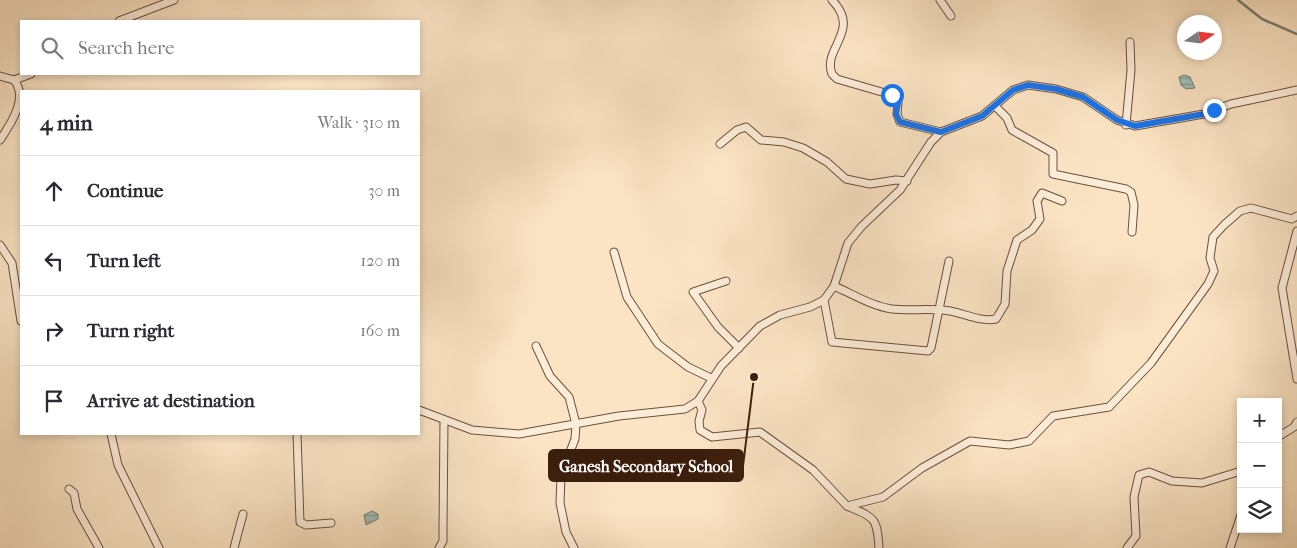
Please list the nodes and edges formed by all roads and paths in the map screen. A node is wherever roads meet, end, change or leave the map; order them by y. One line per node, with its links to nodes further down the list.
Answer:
1 (174, 0): 5 (street)
2 (832, 0): 13 (street)
3 (940, 0): 4 (street)
4 (951, 16)
5 (122, 20)
6 (1130, 42): 12 (street)
7 (29, 75): 9 (street)
8 (0, 76): 9 (street)
9 (14, 80): 14 (street)
10 (1297, 90): 12 (street)
11 (996, 106): 12 (street); 13 (street); 19 (street)
12 (1126, 125)
13 (941, 132): 16 (street)
14 (0, 140)
15 (720, 144): 16 (street)
16 (907, 181): 25 (street)
17 (1062, 202): 27 (street)
18 (1297, 216): 43 (street)
19 (1132, 232)
20 (1297, 232): 32 (street)
21 (0, 245): 28 (street)
22 (614, 252): 31 (street)
23 (949, 261): 27 (street)
24 (726, 281): 30 (street)
25 (834, 286): 26 (street); 27 (street)
26 (824, 300): 27 (street); 30 (street)
27 (940, 310)
28 (20, 315)
29 (536, 346): 37 (street)
30 (740, 348): 31 (street)
31 (711, 378): 33 (street)
32 (1297, 379)
33 (698, 401): 37 (street); 43 (street)
34 (420, 410): 35 (street)
35 (444, 420): 37 (street); 50 (street)
36 (1297, 422): 38 (street)
37 (576, 424): 51 (street)
38 (1282, 434)
39 (110, 435): 48 (street)
40 (298, 435): 45 (street)
41 (1237, 472): 53 (street)
42 (69, 489): 47 (street)
43 (846, 506): 52 (street)
44 (243, 514): 49 (street)
45 (331, 523)
46 (1237, 527): 54 (street)
47 (99, 548)
48 (159, 548)
49 (234, 548)
50 (439, 548)
51 (574, 548)
52 (878, 548)
53 (1127, 548)
54 (1230, 548)

